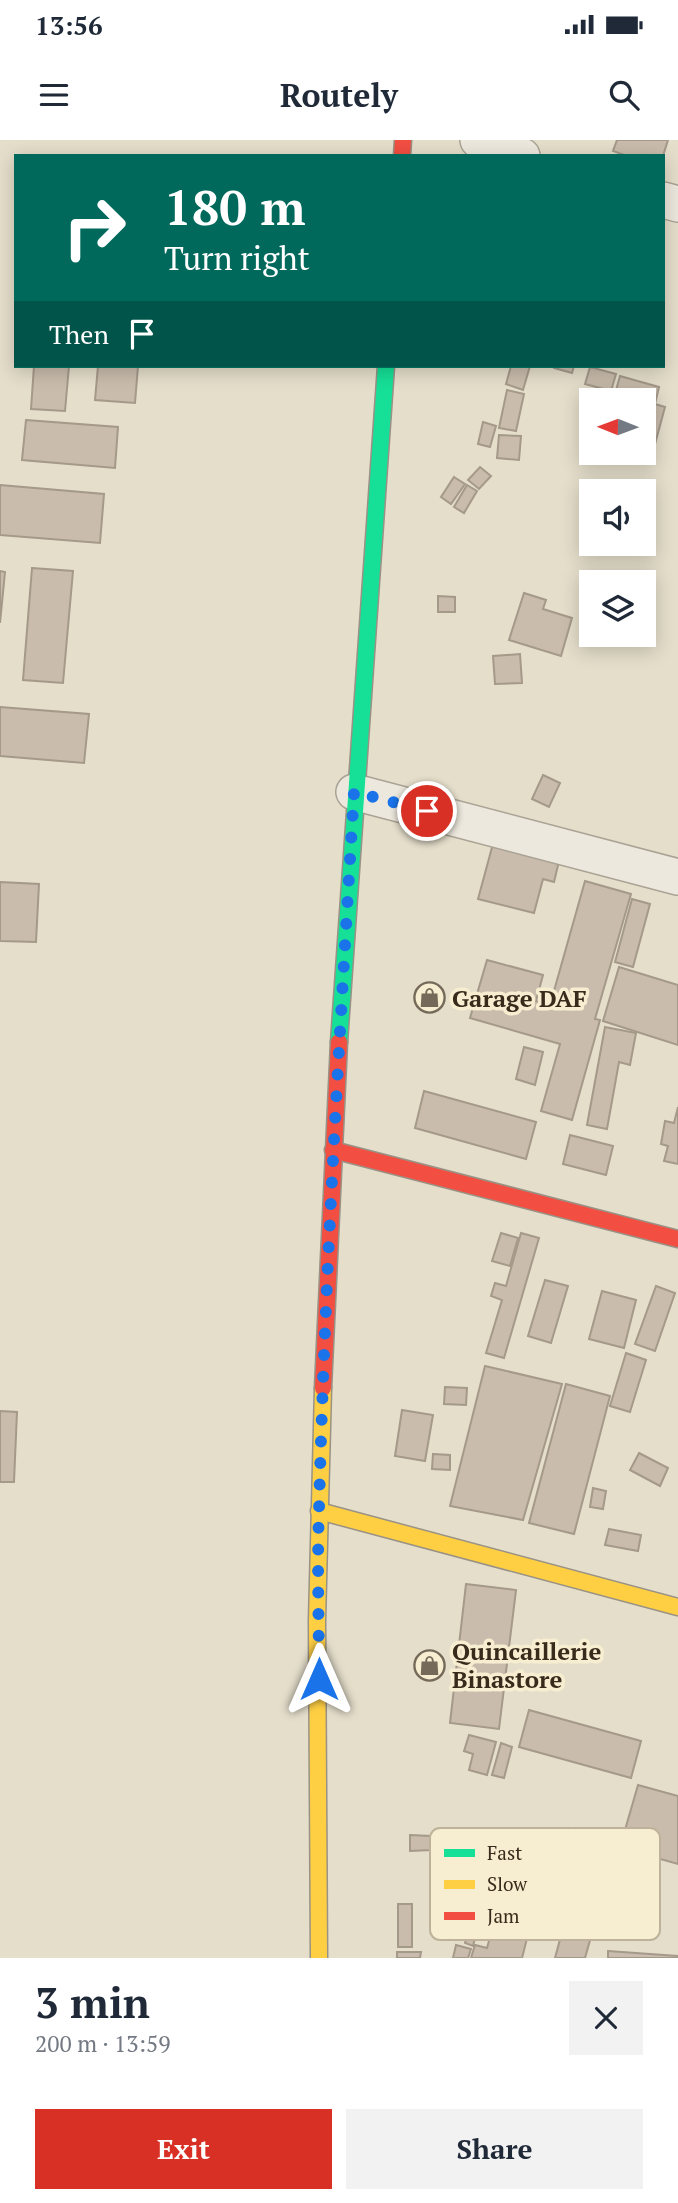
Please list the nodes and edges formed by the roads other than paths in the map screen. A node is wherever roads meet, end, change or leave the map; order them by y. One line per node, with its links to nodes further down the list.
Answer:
1 (478, 140): 2 (street)
2 (516, 154)
3 (386, 368): 4 (street)
4 (354, 792): 5 (street); 6 (street)
5 (678, 877)
6 (333, 1150): 7 (street); 8 (street)
7 (678, 1239)
8 (319, 1511): 9 (street); 10 (street)
9 (678, 1606)
10 (319, 1958)

